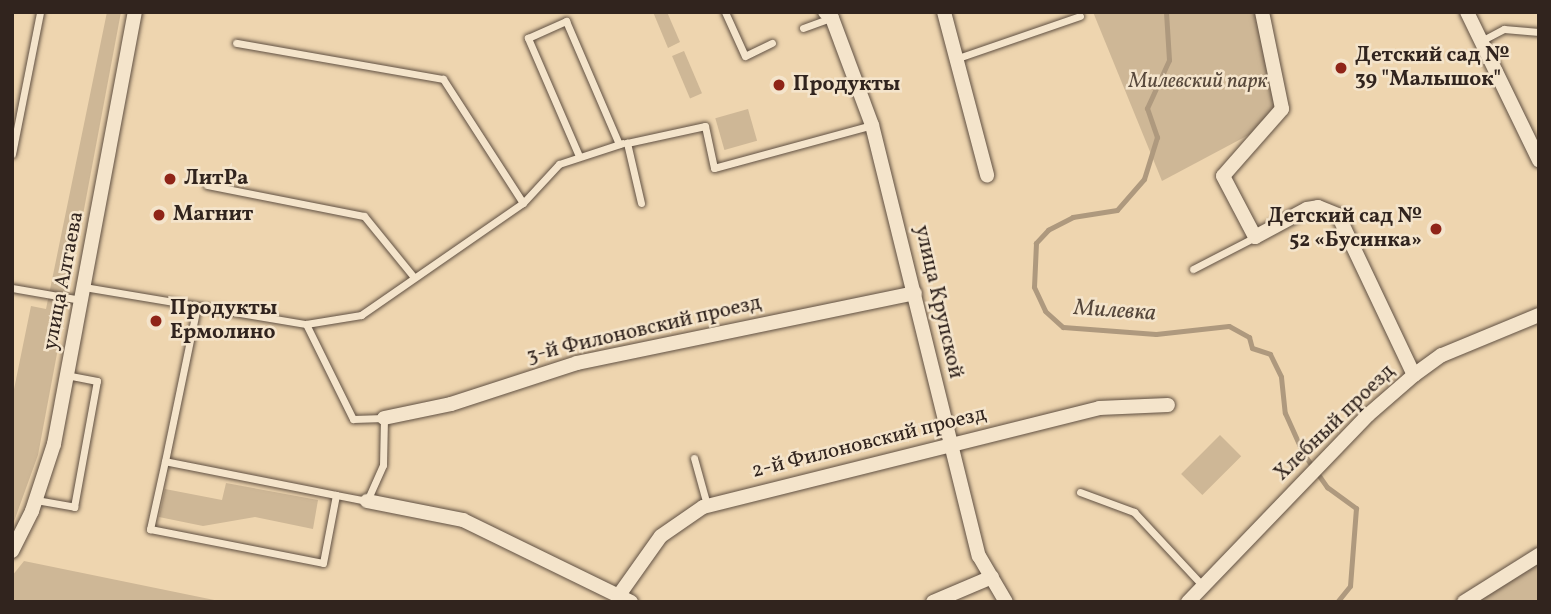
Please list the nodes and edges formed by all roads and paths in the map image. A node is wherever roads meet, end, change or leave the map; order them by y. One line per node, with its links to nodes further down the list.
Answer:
1 (40, 12): 17 (lane)
2 (135, 12): 29 (street, улица Алтаева)
3 (725, 12): 13 (lane)
4 (944, 12): 14 (street)
5 (1262, 12): 24 (street)
6 (1467, 12): 11 (street)
7 (829, 15): 9 (lane); 15 (street, улица Крупской)
8 (1080, 16): 14 (lane)
9 (803, 29)
10 (1539, 32): 11 (lane)
11 (1481, 41): 19 (street)
12 (236, 43): 22 (lane)
13 (772, 43)
14 (958, 58): 20 (street)
15 (872, 125): 16 (lane); 28 (street, улица Крупской)
16 (623, 143): 18 (lane); 18 (lane); 23 (lane)
17 (12, 154)
18 (579, 156): 22 (lane)
19 (1539, 160)
20 (987, 174)
21 (207, 185): 26 (lane)
22 (523, 202): 26 (lane)
23 (641, 203)
24 (1255, 236): 25 (lane); 34 (street)
25 (1193, 268)
26 (413, 276): 32 (lane)
27 (12, 288): 29 (lane)
28 (915, 293): 36 (street, 3-й Филоновский проезд); 37 (street, улица Крупской)
29 (83, 294): 30 (lane); 33 (street, улица Алтаева)
30 (197, 307): 32 (lane); 39 (lane)
31 (1539, 315): 34 (street, Хлебный проезд)
32 (306, 324): 36 (lane)
33 (68, 375): 42 (street, улица Алтаева); 42 (lane)
34 (1414, 375): 48 (street, Хлебный проезд)
35 (1168, 405): 37 (street, 2-й Филоновский проезд)
36 (384, 418): 43 (lane)
37 (950, 443): 44 (street, 2-й Филоновский проезд); 47 (street, улица Крупской)
38 (694, 458): 44 (lane)
39 (165, 461): 41 (lane); 41 (lane)
40 (1080, 492): 48 (lane)
41 (336, 495): 43 (lane)
42 (36, 500): 45 (street, улица Алтаева)
43 (367, 501): 49 (street)
44 (707, 506): 49 (street, 2-й Филоновский проезд)
45 (12, 551)
46 (1539, 555): 53 (street)
47 (992, 577): 50 (street); 51 (street, улица Крупской)
48 (1203, 586): 52 (street, Хлебный проезд)
49 (625, 598)
50 (933, 602)
51 (1006, 602)
52 (1188, 602)
53 (1464, 602)

